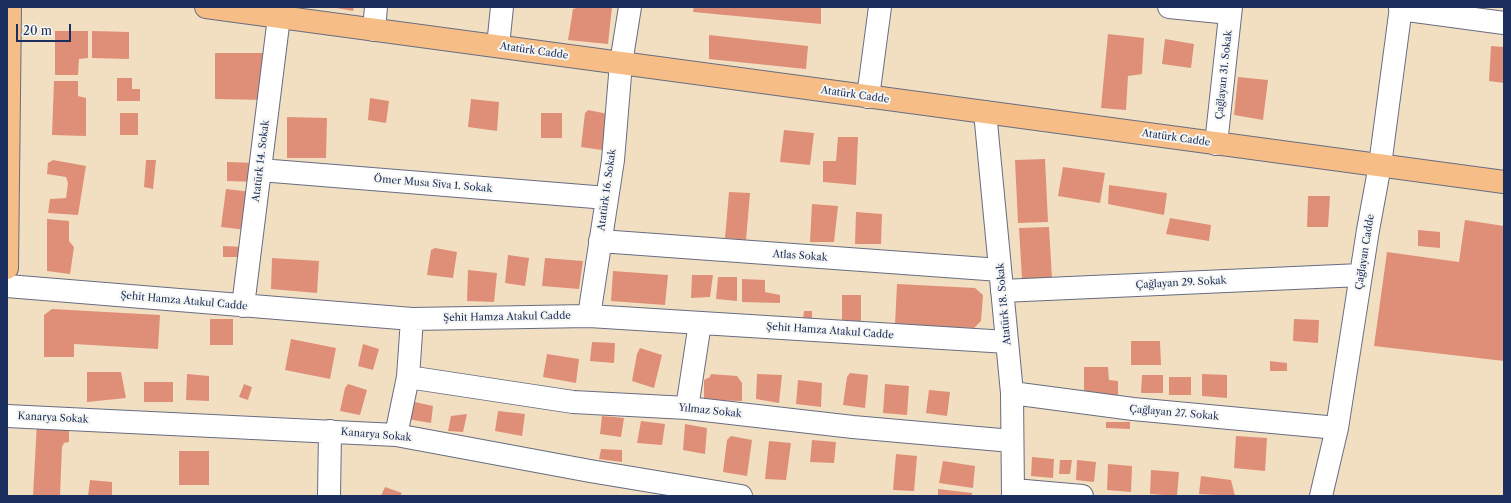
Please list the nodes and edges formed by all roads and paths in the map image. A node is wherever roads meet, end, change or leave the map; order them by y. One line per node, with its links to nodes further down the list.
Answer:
1 (10, 7): 17 (main road)
2 (206, 7): 10 (main road, Atatürk Cadde)
3 (376, 7): 12 (street)
4 (502, 7): 13 (street)
5 (630, 7): 14 (street, Atatürk 16. Sokak)
6 (880, 7): 15 (street)
7 (1168, 7): 9 (street)
8 (1400, 8): 11 (street); 19 (street, Çağlayan Cadde)
9 (1231, 10): 18 (street, Çağlayan 31. Sokak)
10 (278, 17): 12 (main road, Atatürk Cadde); 20 (street, Atatürk 14. Sokak)
11 (1504, 22)
12 (374, 30): 13 (main road, Atatürk Cadde)
13 (498, 46): 14 (main road, Atatürk Cadde)
14 (621, 63): 15 (main road, Atatürk Cadde); 22 (street, Atatürk 16. Sokak)
15 (868, 97): 16 (main road, Atatürk Cadde)
16 (985, 112): 18 (main road, Atatürk Cadde); 25 (street, Atatürk 18. Sokak)
17 (8, 135): 24 (main road)
18 (1216, 144): 19 (main road, Atatürk Cadde)
19 (1380, 165): 21 (main road, Atatürk Cadde); 26 (street, Çağlayan Cadde)
20 (260, 170): 22 (street, Ömer Musa Siva 1. Sokak); 29 (street, Atatürk 14. Sokak)
21 (1504, 182)
22 (607, 198): 23 (street, Atatürk 16. Sokak)
23 (600, 241): 25 (street, Atlas Sokak); 30 (street, Atatürk 16. Sokak)
24 (7, 268)
25 (1000, 270): 28 (street, Atatürk 18. Sokak)
26 (1361, 275): 28 (street, Çağlayan 29. Sokak); 38 (street, Çağlayan Cadde)
27 (7, 286): 29 (street, Şehit Hamza Atakul Cadde)
28 (1002, 291): 33 (street, Atatürk 18. Sokak)
29 (243, 306): 31 (street, Şehit Hamza Atakul Cadde)
30 (589, 316): 31 (street, Şehit Hamza Atakul Cadde); 32 (street, Şehit Hamza Atakul Cadde)
31 (412, 319): 34 (street)
32 (700, 323): 33 (street, Şehit Hamza Atakul Cadde); 36 (street)
33 (1007, 342): 35 (street, Atatürk 18. Sokak)
34 (408, 378): 36 (street, Yılmaz Sokak); 40 (street)
35 (1012, 393): 38 (street, Çağlayan 27. Sokak); 41 (street, Atatürk 18. Sokak)
36 (687, 408): 41 (street, Yılmaz Sokak)
37 (7, 416): 39 (street, Kanarya Sokak)
38 (1337, 428): 46 (street, Çağlayan Cadde)
39 (330, 431): 40 (street, Kanarya Sokak); 43 (street)
40 (396, 435): 44 (street, Kanarya Sokak)
41 (1012, 440): 42 (street, Atatürk 18. Sokak)
42 (1014, 493): 45 (street)
43 (329, 496)
44 (741, 496)
45 (1082, 496)
46 (1321, 496)

